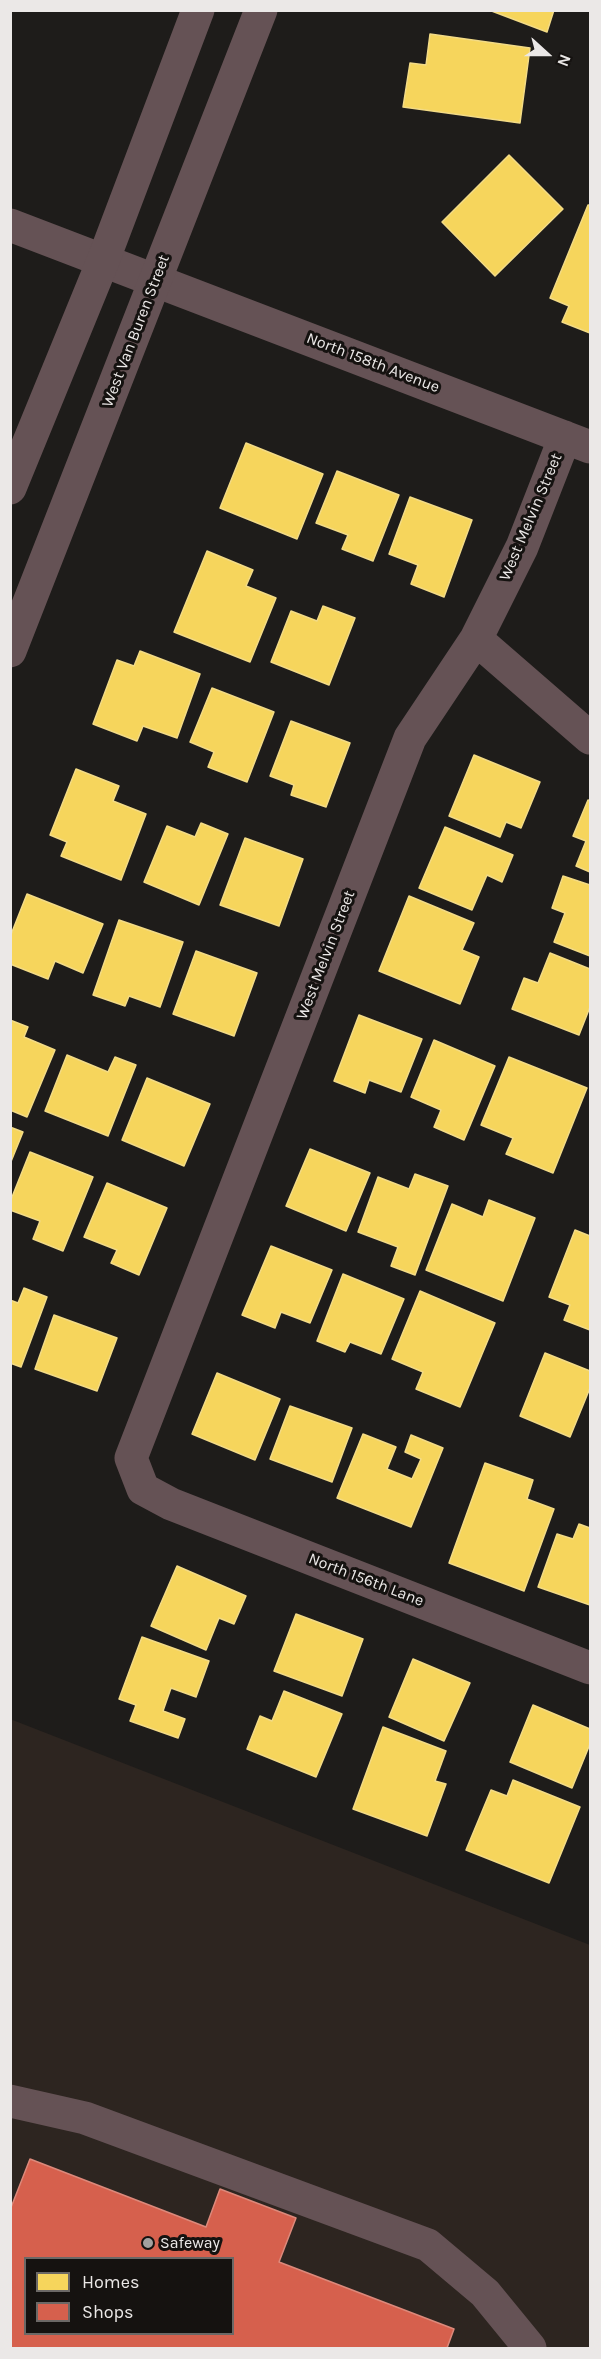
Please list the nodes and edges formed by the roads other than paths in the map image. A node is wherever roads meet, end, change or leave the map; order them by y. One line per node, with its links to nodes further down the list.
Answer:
1 (198, 10): 4 (street)
2 (261, 10): 5 (street, West Van Buren Street)
3 (10, 225): 4 (street)
4 (103, 261): 5 (street, North 158th Avenue); 7 (street)
5 (156, 281): 6 (street, North 158th Avenue); 9 (street, West Van Buren Street)
6 (578, 442): 8 (street, West Melvin Street)
7 (10, 488)
8 (476, 639): 10 (street); 11 (street, West Melvin Street)
9 (10, 651)
10 (591, 738)
11 (143, 1489): 12 (street, North 156th Lane)
12 (591, 1668)
13 (10, 2101): 14 (street)
14 (530, 2349)

